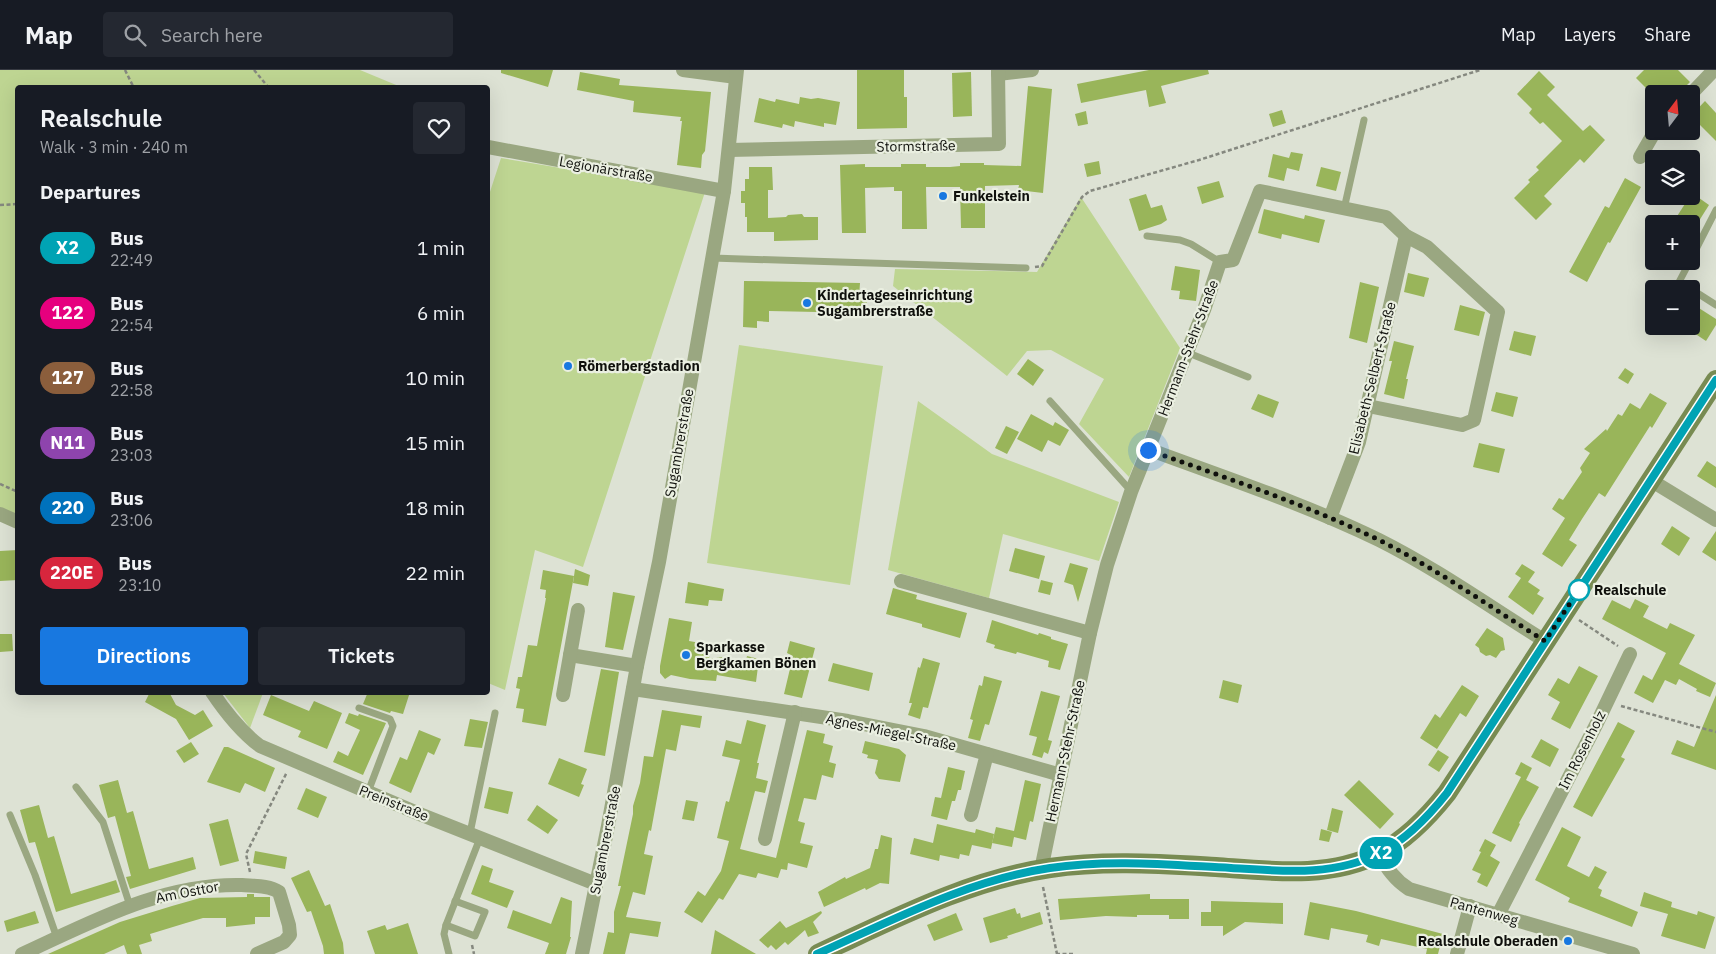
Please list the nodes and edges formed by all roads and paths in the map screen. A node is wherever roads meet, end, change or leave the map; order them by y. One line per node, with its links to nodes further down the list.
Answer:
1 (125, 70): 9 (path)
2 (254, 70): 10 (path)
3 (683, 70): 8 (street)
4 (1032, 70): 7 (street, Stormstraße)
5 (1480, 70): 27 (path)
6 (1714, 70): 11 (street)
7 (998, 72): 15 (street, Stormstraße)
8 (737, 74): 15 (street, Sugambrerstraße)
9 (132, 85)
10 (266, 85)
11 (1700, 85)
12 (1364, 120): 20 (lane)
13 (1650, 140): 16 (street)
14 (490, 147): 17 (street, Legionärstraße)
15 (729, 150): 17 (street, Sugambrerstraße)
16 (1640, 157)
17 (724, 191): 25 (street, Sugambrerstraße)
18 (15, 204): 19 (path)
19 (0, 205)
20 (1344, 208): 23 (street); 26 (street)
21 (1716, 210): 24 (lane)
22 (1147, 236): 26 (lane)
23 (1406, 236): 34 (street, Elisabeth-Selbert-Straße); 34 (street)
24 (1700, 242)
25 (711, 258): 27 (lane); 51 (street, Sugambrerstraße)
26 (1220, 262): 30 (street, Hermann-Stehr-Straße)
27 (1026, 268)
28 (1700, 295): 29 (lane)
29 (1716, 305)
30 (1186, 352): 31 (lane); 35 (street, Hermann-Stehr-Straße)
31 (1248, 377)
32 (1716, 380): 36 (main road)
33 (1050, 401): 39 (lane)
34 (1368, 406): 41 (street, Elisabeth-Selbert-Straße)
35 (1148, 450): 39 (street, Hermann-Stehr-Straße); 41 (street)
36 (1652, 481): 42 (street); 46 (main road)
37 (0, 484): 38 (path)
38 (15, 491)
39 (1131, 492): 47 (street, Hermann-Stehr-Straße)
40 (0, 514): 43 (street)
41 (1330, 518): 48 (street)
42 (1716, 520)
43 (15, 521)
44 (901, 581): 47 (street)
45 (578, 610): 50 (street)
46 (1565, 612): 48 (main road); 49 (path)
47 (1090, 633): 62 (street, Hermann-Stehr-Straße)
48 (1545, 641): 69 (main road)
49 (1630, 654): 55 (street, Im Rosenholz)
50 (570, 655): 51 (street); 54 (street)
51 (637, 666): 52 (street, Sugambrerstraße)
52 (633, 688): 57 (street, Agnes-Miegel-Straße); 71 (street, Sugambrerstraße)
53 (214, 695): 61 (street, Preinstraße)
54 (563, 695)
55 (1607, 702): 59 (path); 76 (street, Im Rosenholz)
56 (360, 708): 64 (lane)
57 (795, 712): 60 (street, Agnes-Miegel-Straße); 68 (street)
58 (495, 713): 67 (lane)
59 (1716, 732)
60 (987, 754): 62 (street, Agnes-Miegel-Straße); 66 (street)
61 (293, 760): 64 (street, Preinstraße); 72 (path)
62 (1061, 775): 70 (street, Hermann-Stehr-Straße)
63 (76, 787): 74 (lane)
64 (368, 792): 67 (street, Preinstraße)
65 (10, 815): 78 (lane)
66 (971, 815)
67 (475, 835): 71 (street, Preinstraße); 73 (lane)
68 (765, 839)
69 (1379, 854): 70 (main road); 75 (street, Pantenweg)
70 (1041, 870): 85 (main road); 86 (path)
71 (596, 884): 84 (street, Sugambrerstraße)
72 (249, 886): 74 (street, Am Osttor); 81 (street, Am Osttor)
73 (455, 901): 77 (lane); 77 (lane)
74 (130, 906): 78 (street, Am Osttor)
75 (1470, 906): 76 (street, Pantenweg); 88 (street)
76 (1498, 914): 89 (street, Pantenweg)
77 (446, 925): 82 (lane)
78 (56, 938): 80 (street, Am Osttor)
79 (472, 946): 83 (path)
80 (22, 954)
81 (257, 954)
82 (448, 954)
83 (474, 954)
84 (582, 954)
85 (818, 954)
86 (1056, 954): 87 (path)
87 (1074, 954)
88 (1456, 954)
89 (1633, 954)

